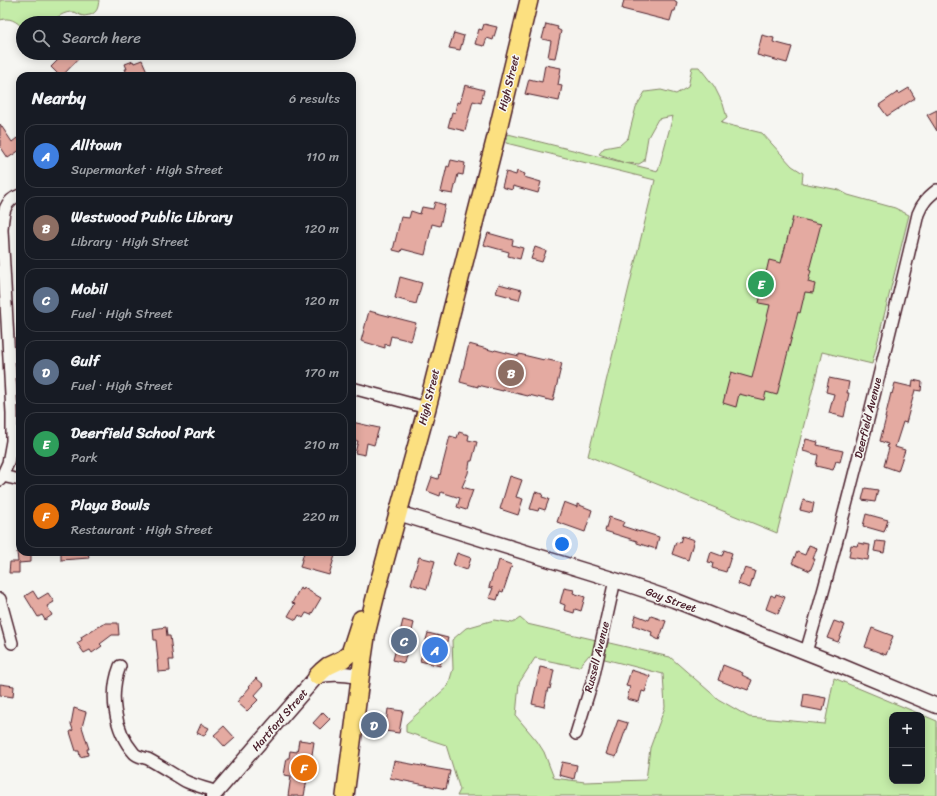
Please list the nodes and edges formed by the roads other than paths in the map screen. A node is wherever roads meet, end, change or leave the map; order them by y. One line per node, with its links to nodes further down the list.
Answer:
1 (529, 0): 6 (main road, High Street)
2 (937, 190): 14 (street, Deerfield Avenue)
3 (16, 198): 4 (street)
4 (1, 230): 7 (street)
5 (356, 389): 6 (street)
6 (427, 408): 9 (main road, High Street)
7 (1, 478): 8 (street)
8 (16, 480)
9 (398, 513): 10 (street, Gay Street); 12 (main road, High Street)
10 (615, 580): 14 (street, Gay Street); 19 (street, Russell Avenue)
11 (0, 599): 13 (street)
12 (375, 600): 16 (main road); 17 (main road, High Street)
13 (12, 644)
14 (806, 652): 18 (street, Gay Street)
15 (120, 666): 20 (street)
16 (318, 676): 17 (street); 20 (street, Hartford Street)
17 (360, 676): 21 (main road, High Street)
18 (937, 706)
19 (576, 734)
20 (215, 794)
21 (345, 796)

